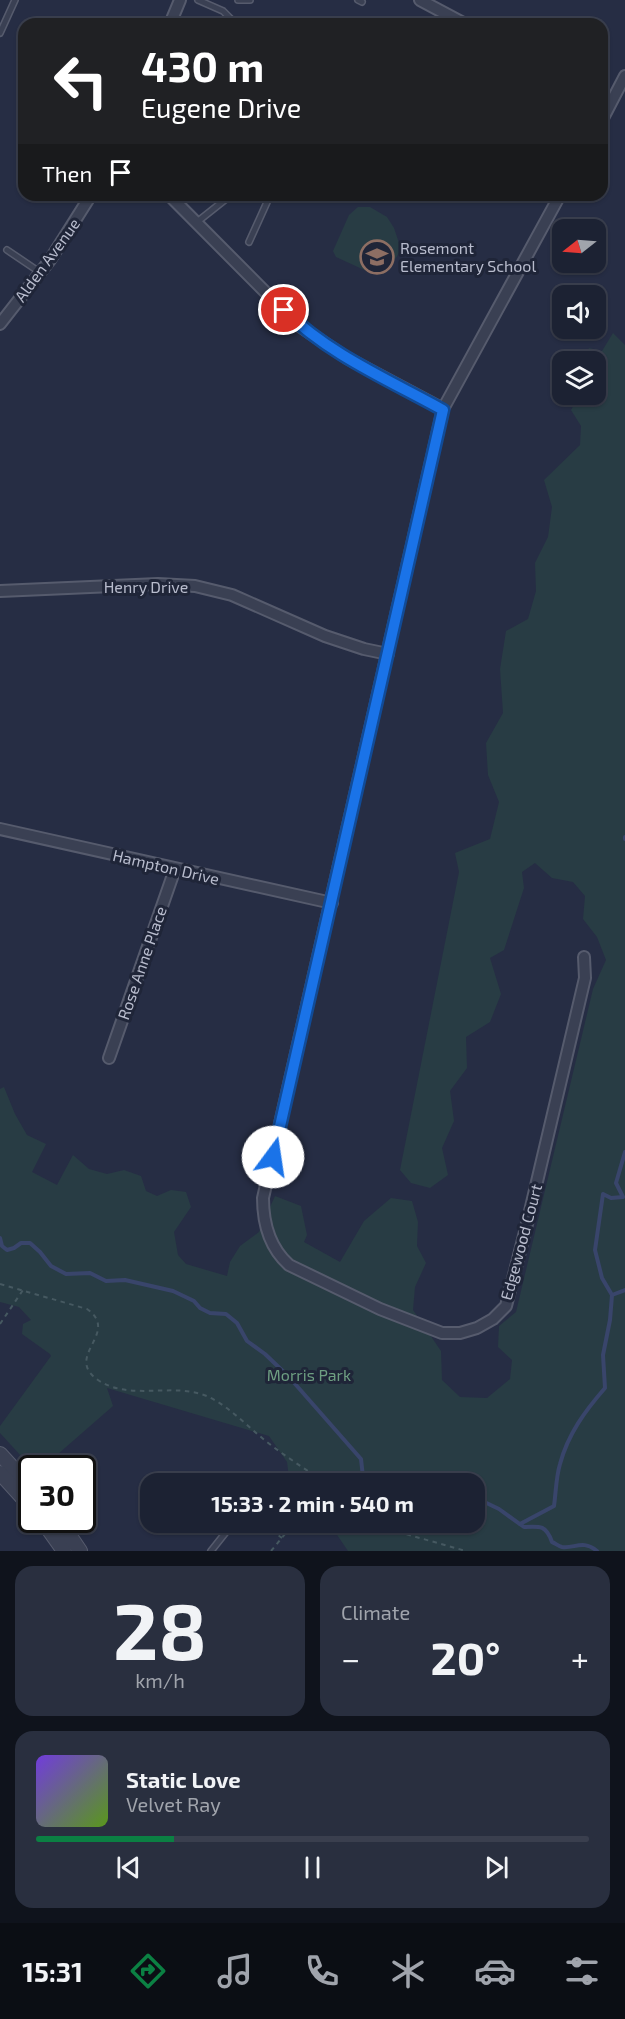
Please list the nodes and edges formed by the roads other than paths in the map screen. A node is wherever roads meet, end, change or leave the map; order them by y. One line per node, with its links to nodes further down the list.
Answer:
1 (15, 0): 10 (lane)
2 (180, 0): 7 (street)
3 (198, 0): 8 (lane)
4 (238, 0): 5 (lane)
5 (250, 0)
6 (420, 0): 9 (street)
7 (172, 18)
8 (230, 18)
9 (454, 18)
10 (0, 33)
11 (625, 76): 12 (street)
12 (608, 97)
13 (87, 201): 21 (street, Alden Avenue)
14 (175, 201): 18 (street)
15 (224, 201): 18 (lane)
16 (268, 201): 19 (lane)
17 (557, 201): 23 (street, Edgewood Court)
18 (196, 223): 23 (street)
19 (249, 242)
20 (7, 250): 21 (lane)
21 (40, 273): 22 (street, Alden Avenue)
22 (0, 324)
23 (443, 410): 25 (street, Edgewood Court)
24 (0, 591): 25 (street, Henry Drive)
25 (388, 654): 28 (street, Edgewood Court)
26 (0, 829): 27 (street, Hampton Drive)
27 (175, 869): 28 (street, Hampton Drive); 30 (street, Rose Anne Place)
28 (332, 903): 29 (street, Edgewood Court)
29 (584, 957)
30 (109, 1058)
31 (0, 1454): 33 (street)
32 (0, 1473): 34 (street)
33 (18, 1474)
34 (18, 1493)
35 (51, 1533): 38 (street)
36 (67, 1533): 39 (street)
37 (225, 1533): 40 (lane)
38 (64, 1551)
39 (80, 1551)
40 (211, 1551)

